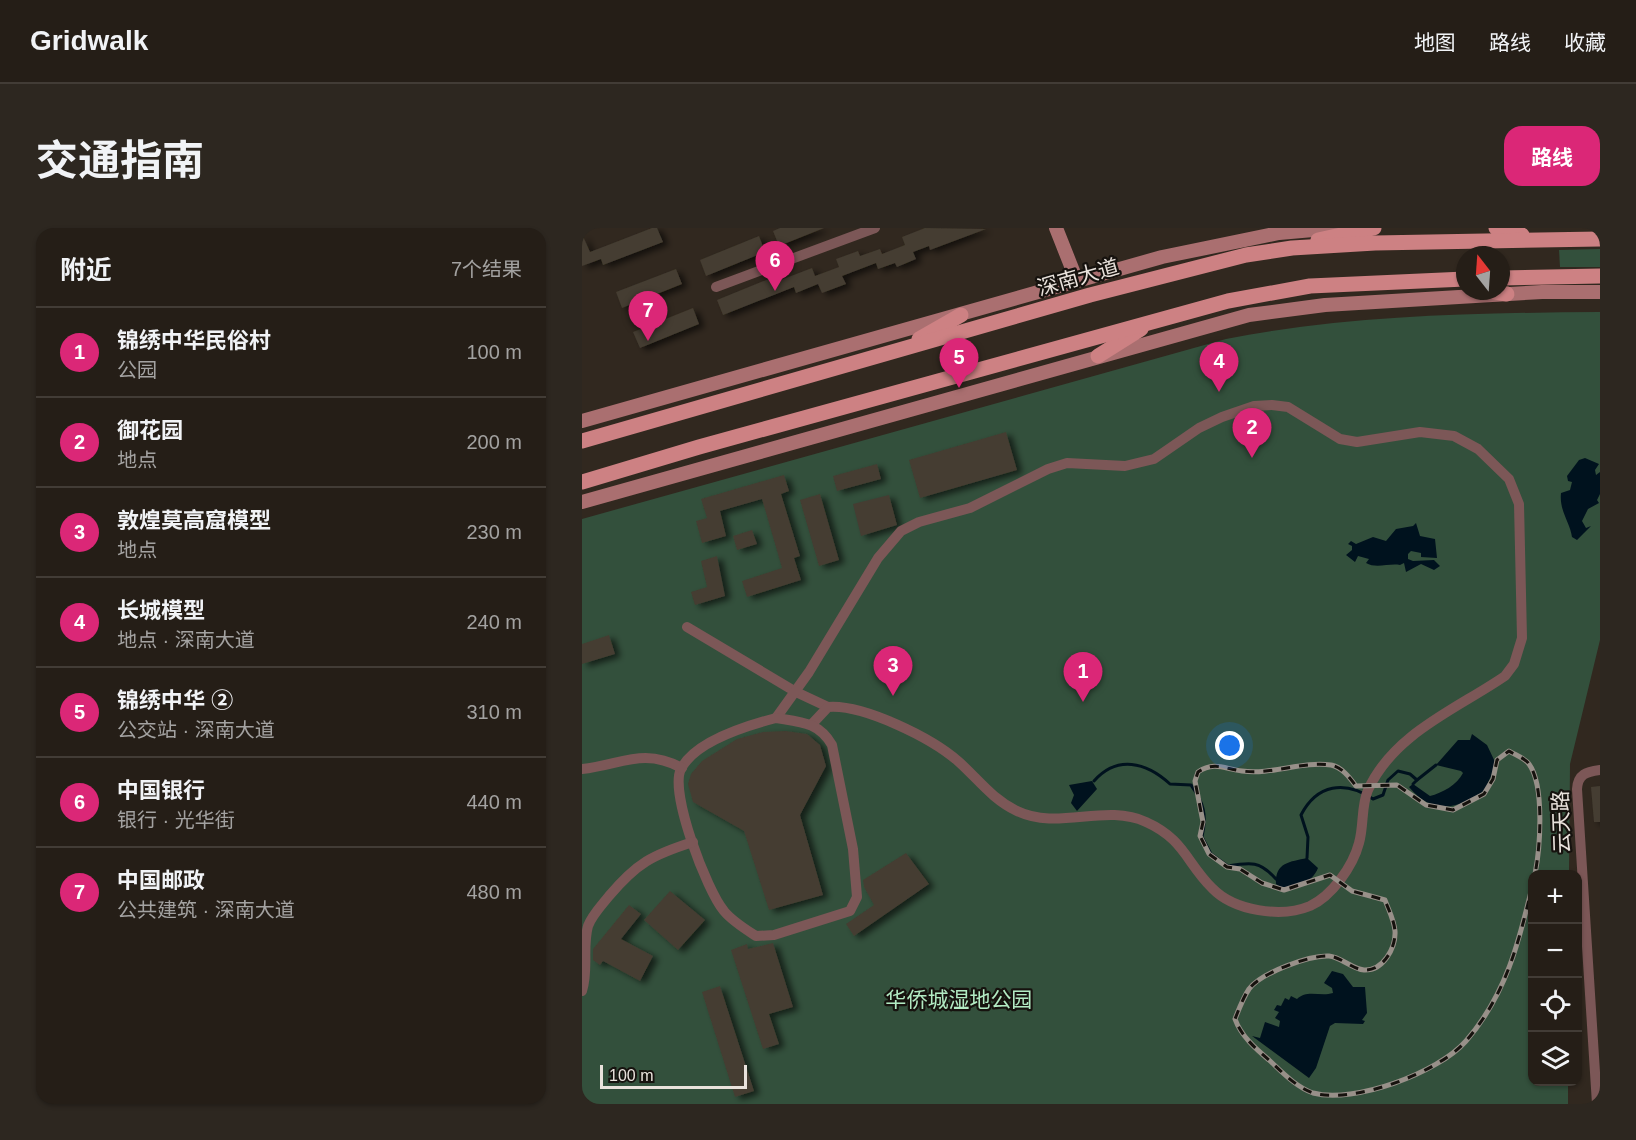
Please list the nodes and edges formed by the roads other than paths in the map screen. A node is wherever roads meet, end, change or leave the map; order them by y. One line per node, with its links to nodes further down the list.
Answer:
1 (875, 228): 15 (street)
2 (1056, 228): 12 (main road)
3 (1336, 228): 12 (main road)
4 (1374, 228): 8 (main road)
5 (1496, 228): 7 (main road)
6 (1600, 238): 7 (main road, 深南大道)
7 (1537, 240): 8 (main road, 深南大道)
8 (1292, 248): 21 (main road, 深南大道)
9 (1600, 276): 10 (main road)
10 (1510, 278)
11 (1456, 279): 13 (main road)
12 (1077, 281): 19 (main road)
13 (1425, 281): 14 (main road); 20 (main road)
14 (1456, 286)
15 (716, 287)
16 (1600, 292): 17 (main road)
17 (1510, 294)
18 (1456, 297): 22 (main road)
19 (961, 315): 21 (main road); 23 (main road)
20 (1156, 320): 22 (main road); 27 (main road)
21 (895, 352): 24 (main road, 深南大道)
22 (1098, 356): 28 (main road)
23 (582, 421)
24 (601, 435): 25 (main road, 深南大道); 26 (main road)
25 (582, 441)
26 (582, 446)
27 (582, 483)
28 (582, 502)
29 (687, 627): 30 (street)
30 (796, 692): 31 (street); 31 (street); 32 (street)
31 (828, 707): 33 (street)
32 (776, 718): 33 (street); 34 (street)
33 (812, 724): 37 (street)
34 (682, 768): 35 (street); 37 (street)
35 (582, 769)
36 (1600, 770): 39 (street, 云天路)
37 (693, 842): 38 (street)
38 (582, 991)
39 (1597, 1104)

